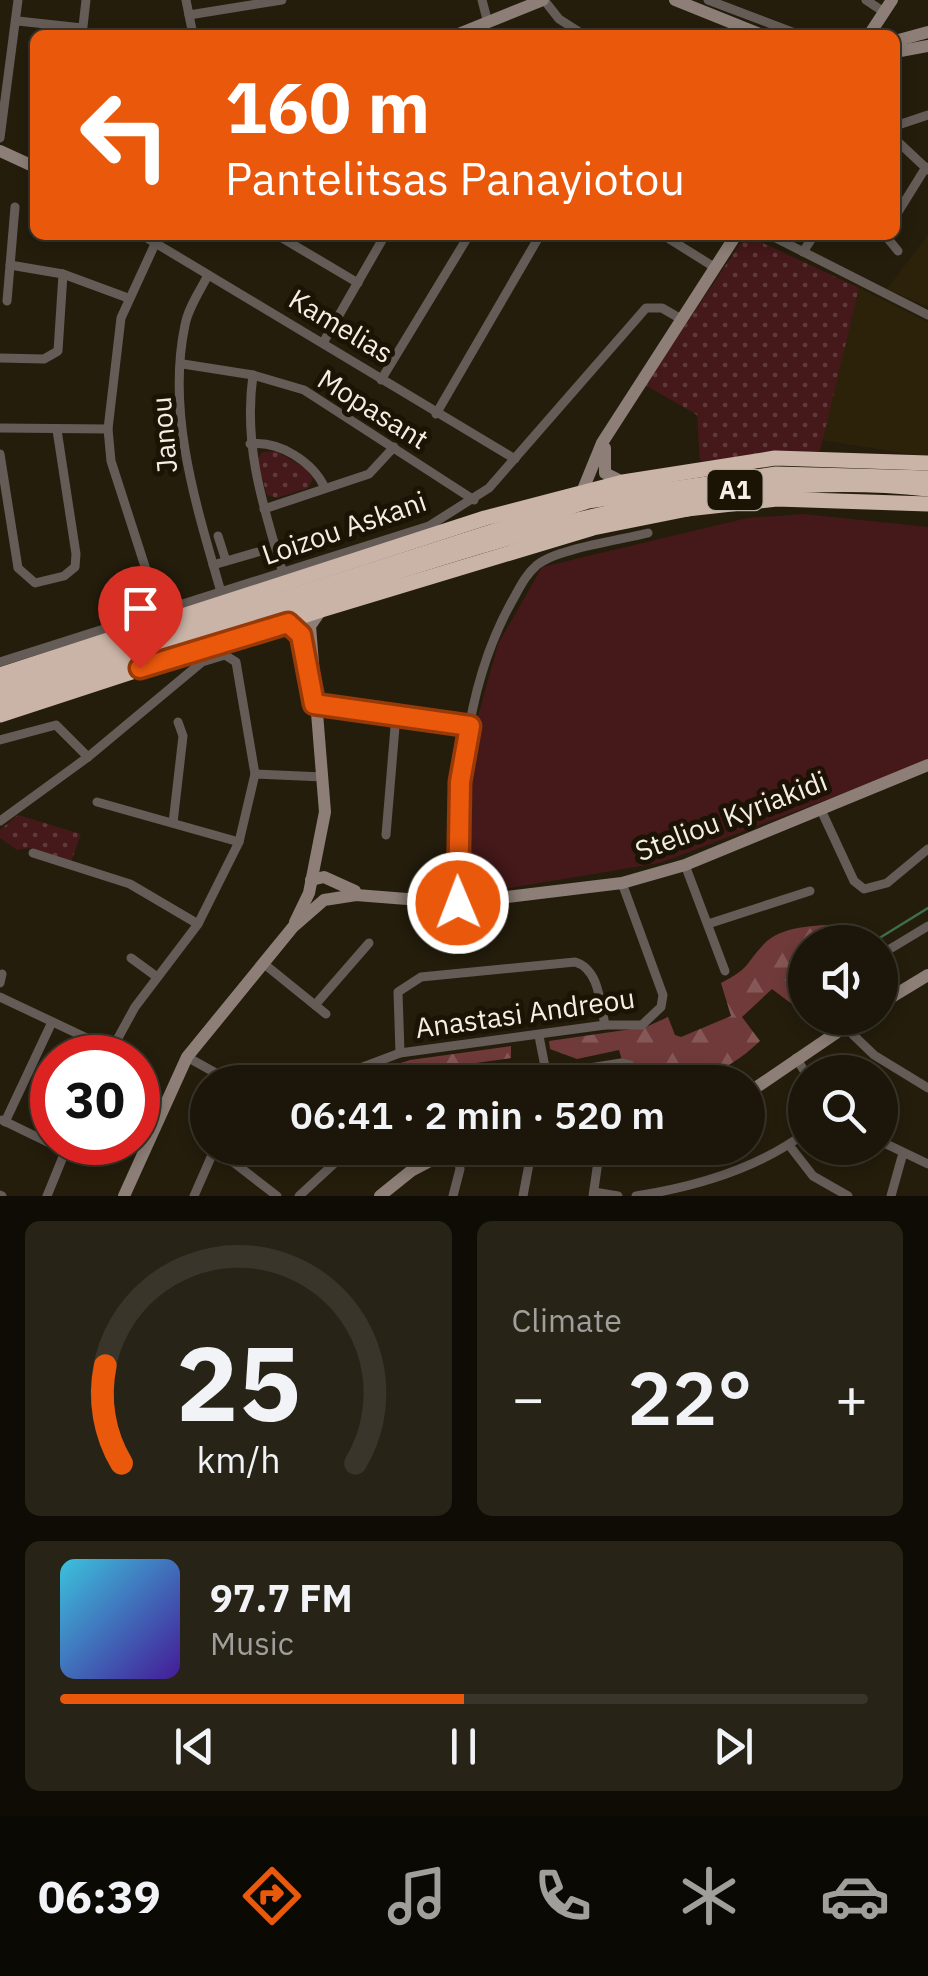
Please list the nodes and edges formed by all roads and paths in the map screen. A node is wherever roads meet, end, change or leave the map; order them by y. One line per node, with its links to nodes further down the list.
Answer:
1 (18, 0): 12 (street)
2 (86, 0): 15 (street)
3 (186, 0): 11 (street)
4 (282, 0): 11 (street)
5 (482, 0): 13 (street)
6 (544, 0): 13 (street); 18 (street)
7 (675, 0): 9 (street)
8 (866, 0): 10 (street)
9 (702, 3): 19 (street); 20 (street)
10 (888, 6): 21 (street)
11 (188, 15): 16 (street)
12 (18, 20): 14 (street); 26 (street)
13 (488, 23): 17 (street)
14 (71, 30)
15 (82, 30)
16 (192, 30)
17 (469, 30)
18 (576, 30)
19 (753, 30)
20 (785, 30)
21 (873, 30)
22 (928, 32): 23 (street)
23 (900, 39)
24 (928, 46): 25 (street)
25 (900, 51)
26 (5, 77): 29 (street)
27 (928, 115): 28 (street)
28 (900, 124)
29 (0, 138)
30 (900, 144): 33 (street)
31 (0, 151): 32 (street)
32 (30, 166)
33 (927, 168): 35 (street)
34 (14, 207): 49 (street)
35 (900, 208)
36 (149, 240): 46 (street, Kamelias)
37 (285, 240): 53 (street)
38 (382, 240): 53 (street)
39 (465, 240): 62 (street)
40 (537, 240): 63 (street)
41 (671, 240): 50 (street)
42 (733, 240): 50 (street)
43 (780, 240): 48 (street)
44 (811, 240): 48 (street)
45 (890, 240): 47 (street)
46 (155, 244): 52 (street, Kamelias); 54 (street)
47 (898, 250)
48 (803, 252): 56 (street)
49 (10, 265): 51 (street); 55 (street)
50 (714, 267): 57 (street)
51 (63, 274): 54 (street); 59 (street)
52 (208, 276): 58 (street, Kamelias); 60 (street, Janou)
53 (358, 284): 58 (street)
54 (128, 298): 65 (street)
55 (6, 301)
56 (928, 315)
57 (680, 319): 67 (street); 71 (street, Loizou Askani)
58 (323, 344): 62 (street, Kamelias)
59 (0, 358)
60 (183, 364): 61 (street, Mopasant); 88 (street, Janou)
61 (252, 375): 68 (street); 69 (street, Mopasant)
62 (381, 380): 63 (street, Kamelias)
63 (436, 414): 71 (street, Kamelias)
64 (0, 428): 66 (street)
65 (108, 429): 66 (street); 92 (street)
66 (57, 430): 70 (street)
67 (610, 431): 75 (street); 78 (street)
68 (250, 444): 76 (street); 82 (street)
69 (394, 447): 76 (street); 79 (street, Mopasant)
70 (0, 454)
71 (516, 459): 79 (street, Loizou Askani)
72 (928, 462): 73 (highway)
73 (723, 464): 75 (highway); 78 (highway)
74 (928, 478): 78 (highway, A1)
75 (623, 482): 78 (highway)
76 (324, 488): 82 (street)
77 (928, 490): 83 (highway, A1)
78 (584, 496): 95 (highway); 96 (highway, A1)
79 (474, 500): 89 (street, Loizou Askani)
80 (928, 504): 81 (highway)
81 (688, 509): 83 (highway); 91 (highway)
82 (264, 510): 86 (street)
83 (545, 527): 98 (highway, A1)
84 (648, 533): 102 (street)
85 (218, 536): 87 (street)
86 (275, 547): 87 (street); 89 (street)
87 (226, 561): 88 (street)
88 (213, 565): 90 (street, Janou)
89 (283, 573): 90 (street, Loizou Askani)
90 (221, 592): 92 (street, Loizou Askani)
91 (321, 610): 93 (highway); 97 (street)
92 (160, 613): 94 (street, Loizou Askani)
93 (288, 623): 97 (street); 99 (highway)
94 (0, 662)
95 (0, 676)
96 (0, 689)
97 (314, 698): 100 (street); 107 (street)
98 (0, 703)
99 (0, 716)
100 (396, 716): 102 (street); 112 (street)
101 (178, 722): 111 (street)
102 (470, 726): 124 (street)
103 (0, 740): 104 (street)
104 (88, 757): 106 (street); 110 (street)
105 (928, 765): 109 (street, Steliou Kyriakidi)
106 (255, 774): 107 (street); 113 (street)
107 (323, 777): 114 (street)
108 (97, 802): 111 (street)
109 (820, 810): 115 (street); 117 (street, Steliou Kyriakidi)
110 (0, 821)
111 (173, 823): 113 (street)
112 (386, 836)
113 (238, 842): 125 (street)
114 (322, 842): 118 (street); 120 (street)
115 (928, 849)
116 (33, 853): 125 (street)
117 (686, 864): 119 (street, Steliou Kyriakidi); 126 (street)
118 (328, 880): 120 (street); 122 (street, Steliou Kyriakidi); 123 (street)
119 (622, 883): 124 (street, Steliou Kyriakidi); 141 (street, Anastasi Andreou)
120 (310, 886): 123 (street); 128 (street)
121 (810, 891): 126 (street)
122 (366, 895): 123 (street, Steliou Kyriakidi); 124 (street, Steliou Kyriakidi)
123 (326, 899): 128 (street)
124 (458, 903)
125 (198, 924): 135 (street)
126 (708, 924): 133 (street)
127 (928, 926): 130 (street)
128 (292, 927): 132 (street)
129 (369, 943): 138 (street)
130 (898, 945)
131 (130, 958): 135 (street)
132 (263, 963): 138 (street); 149 (street)
133 (725, 971)
134 (928, 974): 136 (street)
135 (157, 978): 143 (street)
136 (898, 993)
137 (0, 998): 140 (street)
138 (315, 1005): 139 (street)
139 (326, 1014)
140 (52, 1022): 142 (street); 156 (street)
141 (606, 1024): 146 (street, Anastasi Andreou); 147 (street)
142 (75, 1035)
143 (120, 1035)
144 (830, 1035): 148 (street)
145 (853, 1035): 155 (street)
146 (539, 1036): 147 (street, Anastasi Andreou); 153 (street)
147 (400, 1053): 152 (street, Anastasi Andreou)
148 (800, 1055)
149 (187, 1057): 151 (street); 173 (street)
150 (788, 1064): 154 (street)
151 (201, 1065)
152 (368, 1065)
153 (545, 1065)
154 (765, 1081)
155 (928, 1088)
156 (2, 1120): 157 (street)
157 (30, 1131)
158 (788, 1145): 181 (street)
159 (898, 1151): 160 (street)
160 (904, 1154): 161 (street); 183 (street)
161 (928, 1164)
162 (60, 1165): 172 (street)
163 (208, 1165): 174 (street)
164 (237, 1165): 175 (street)
165 (330, 1165): 176 (street)
166 (422, 1165): 177 (street)
167 (459, 1165): 178 (street)
168 (529, 1165): 179 (street)
169 (597, 1165): 171 (street)
170 (804, 1165): 182 (street)
171 (593, 1194): 180 (street)
172 (47, 1196)
173 (124, 1196)
174 (194, 1196)
175 (278, 1196)
176 (298, 1196)
177 (380, 1196)
178 (454, 1196)
179 (523, 1196)
180 (618, 1196)
181 (636, 1196)
182 (848, 1196)
183 (892, 1196)

